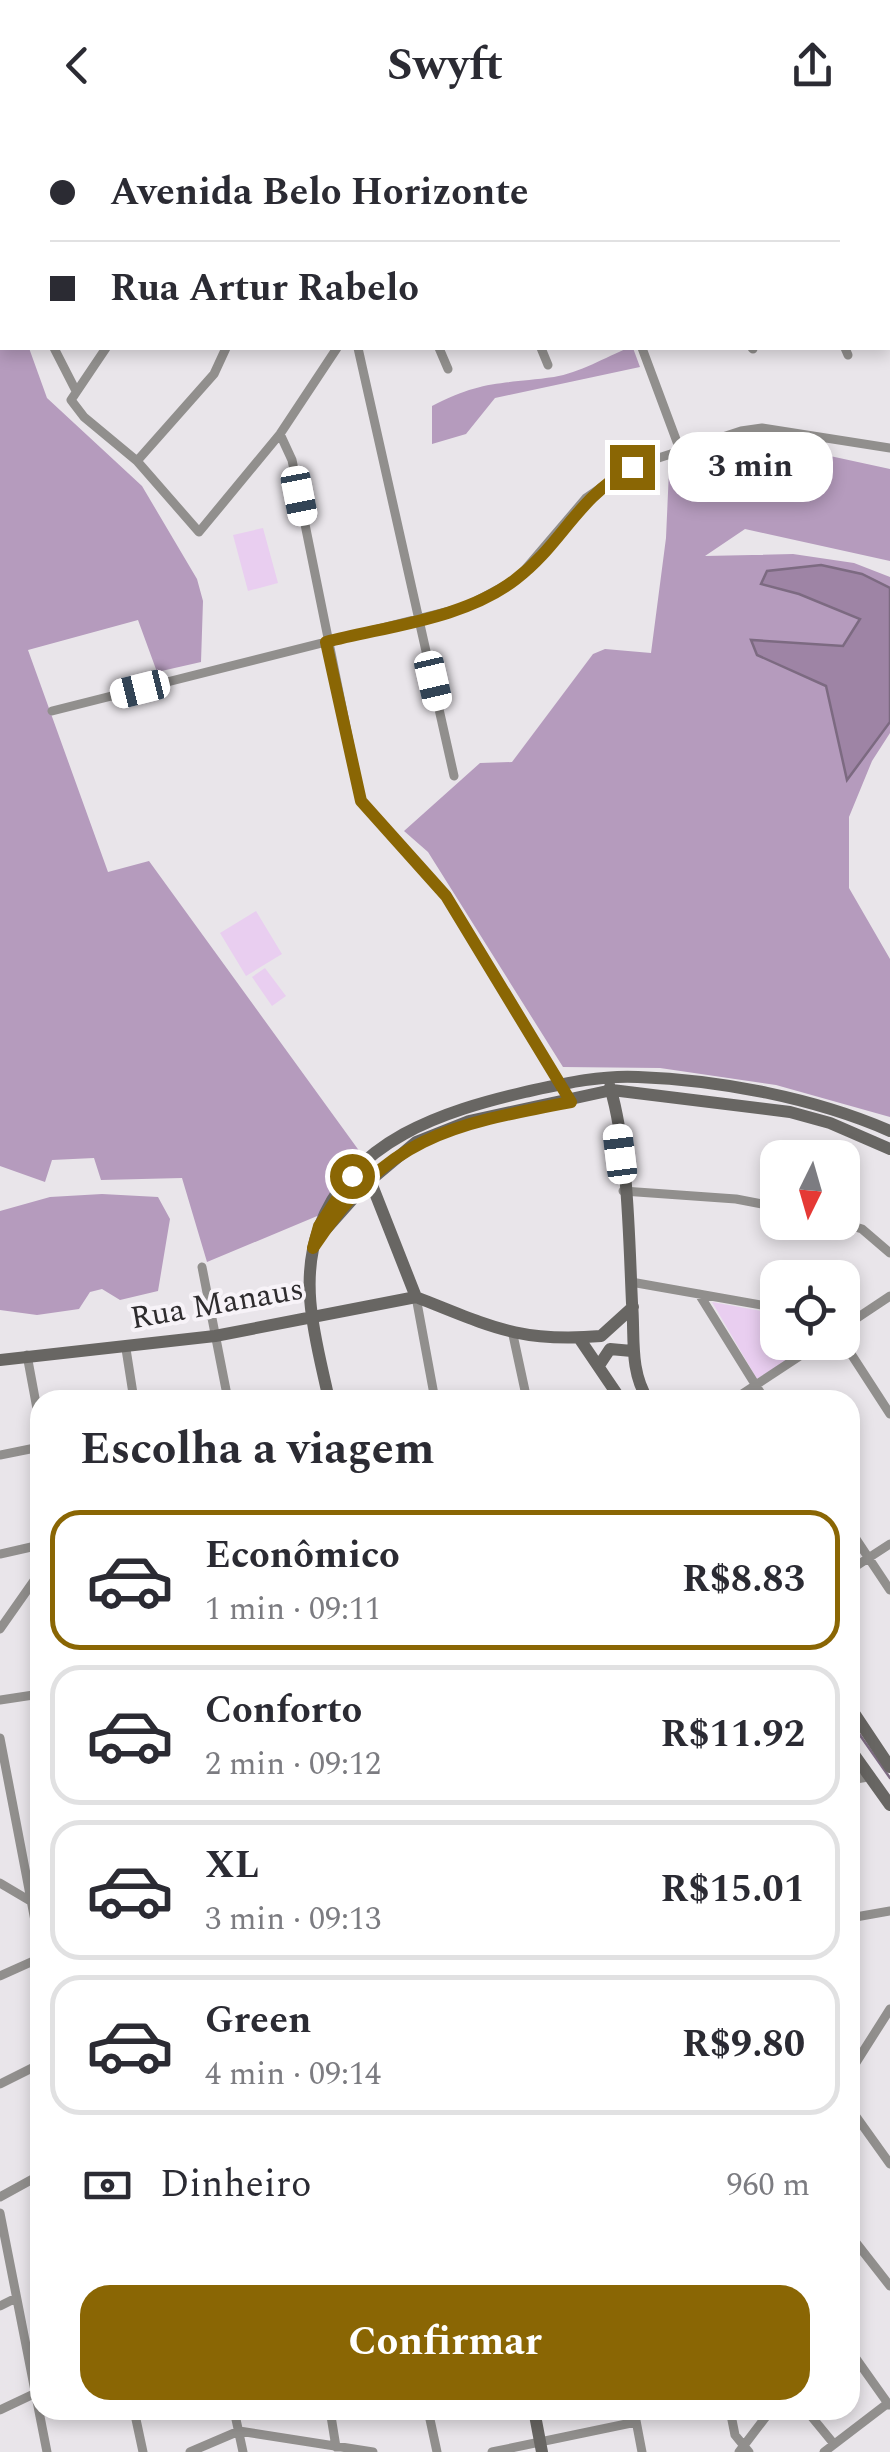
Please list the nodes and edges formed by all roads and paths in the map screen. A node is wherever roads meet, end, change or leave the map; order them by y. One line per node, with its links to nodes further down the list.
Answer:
1 (55, 350): 11 (street)
2 (105, 350): 11 (street)
3 (225, 350): 15 (street)
4 (336, 350): 12 (street)
5 (358, 350): 16 (street)
6 (440, 350): 10 (street)
7 (543, 350): 9 (street)
8 (643, 350): 14 (street)
9 (548, 365)
10 (448, 369)
11 (73, 395): 15 (street)
12 (280, 434): 15 (street); 17 (street)
13 (890, 448): 14 (street)
14 (680, 450): 16 (street)
15 (137, 462)
16 (419, 618): 17 (street); 19 (street)
17 (326, 642): 18 (street); 21 (street)
18 (52, 711)
19 (454, 776)
20 (605, 1077): 21 (main road); 22 (main road); 24 (main road)
21 (560, 1084): 23 (street); 26 (main road)
22 (612, 1090): 23 (main road); 25 (main road); 28 (main road)
23 (571, 1102): 27 (main road)
24 (890, 1130)
25 (890, 1149)
26 (369, 1158): 27 (main road); 31 (main road)
27 (368, 1182): 31 (main road); 37 (main road)
28 (624, 1191): 29 (street); 34 (main road)
29 (760, 1204)
30 (860, 1228): 32 (street)
31 (313, 1248): 40 (main road)
32 (890, 1254)
33 (202, 1267): 43 (street)
34 (631, 1282): 35 (street); 39 (main road)
35 (699, 1294): 38 (street); 52 (street)
36 (890, 1296): 41 (street)
37 (416, 1297): 40 (main road, Rua Manaus); 42 (main road); 57 (street)
38 (760, 1305)
39 (633, 1307): 44 (main road); 46 (main road)
40 (312, 1314): 43 (main road, Rua Manaus); 56 (main road)
41 (860, 1316)
42 (514, 1335): 44 (main road); 58 (street)
43 (216, 1336): 45 (main road, Rua Manaus); 55 (street)
44 (579, 1338): 51 (main road)
45 (126, 1349): 47 (main road, Rua Manaus); 54 (street)
46 (632, 1351): 51 (main road); 60 (main road)
47 (27, 1355): 48 (main road, Rua Manaus); 53 (street)
48 (0, 1360)
49 (792, 1360): 52 (street)
50 (855, 1360): 63 (street)
51 (600, 1364): 59 (main road)
52 (755, 1384): 61 (street); 62 (street)
53 (34, 1390)
54 (132, 1390)
55 (226, 1390)
56 (327, 1390)
57 (433, 1390)
58 (525, 1390)
59 (615, 1390)
60 (642, 1390)
61 (747, 1390)
62 (759, 1390)
63 (890, 1414)
64 (30, 1449): 65 (street)
65 (0, 1455)
66 (890, 1544): 70 (street)
67 (860, 1546): 70 (street)
68 (30, 1547): 69 (street)
69 (0, 1554)
70 (868, 1558): 71 (street); 73 (street)
71 (860, 1563)
72 (30, 1586): 74 (street)
73 (890, 1590)
74 (0, 1629)
75 (30, 1696): 76 (street)
76 (0, 1700)
77 (860, 1722): 80 (main road)
78 (0, 1738): 85 (street)
79 (860, 1765): 81 (main road)
80 (890, 1767)
81 (868, 1777): 82 (street); 83 (main road)
82 (860, 1778)
83 (890, 1804)
84 (0, 1883): 86 (street)
85 (30, 1887)
86 (30, 1900)
87 (890, 1911): 88 (street)
88 (860, 1916)
89 (30, 1962): 90 (street)
90 (0, 1976)
91 (890, 2008): 92 (street)
92 (860, 2052)
93 (30, 2069): 94 (street)
94 (0, 2084)
95 (860, 2122): 96 (street)
96 (890, 2164)
97 (30, 2180): 98 (street)
98 (0, 2197)
99 (0, 2213): 102 (street)
100 (860, 2248): 101 (street)
101 (890, 2286)
102 (16, 2298): 103 (street); 104 (street)
103 (0, 2306)
104 (30, 2361)
105 (860, 2364): 107 (street)
106 (30, 2396): 108 (street)
107 (889, 2404): 120 (street)
108 (0, 2410)
109 (42, 2420): 124 (street)
110 (136, 2420): 125 (street)
111 (236, 2420): 119 (street)
112 (332, 2420): 122 (street)
113 (430, 2420): 129 (street)
114 (536, 2420): 121 (main road)
115 (732, 2420): 123 (street)
116 (764, 2420): 123 (street)
117 (814, 2420): 120 (street)
118 (636, 2422): 121 (street); 131 (street)
119 (239, 2431): 122 (street); 126 (street); 127 (street)
120 (834, 2444): 132 (street)
121 (541, 2447): 130 (street)
122 (337, 2449): 128 (street)
123 (744, 2450)
124 (47, 2452)
125 (144, 2452)
126 (190, 2452)
127 (242, 2452)
128 (373, 2452)
129 (437, 2452)
130 (492, 2452)
131 (642, 2452)
132 (824, 2452)

